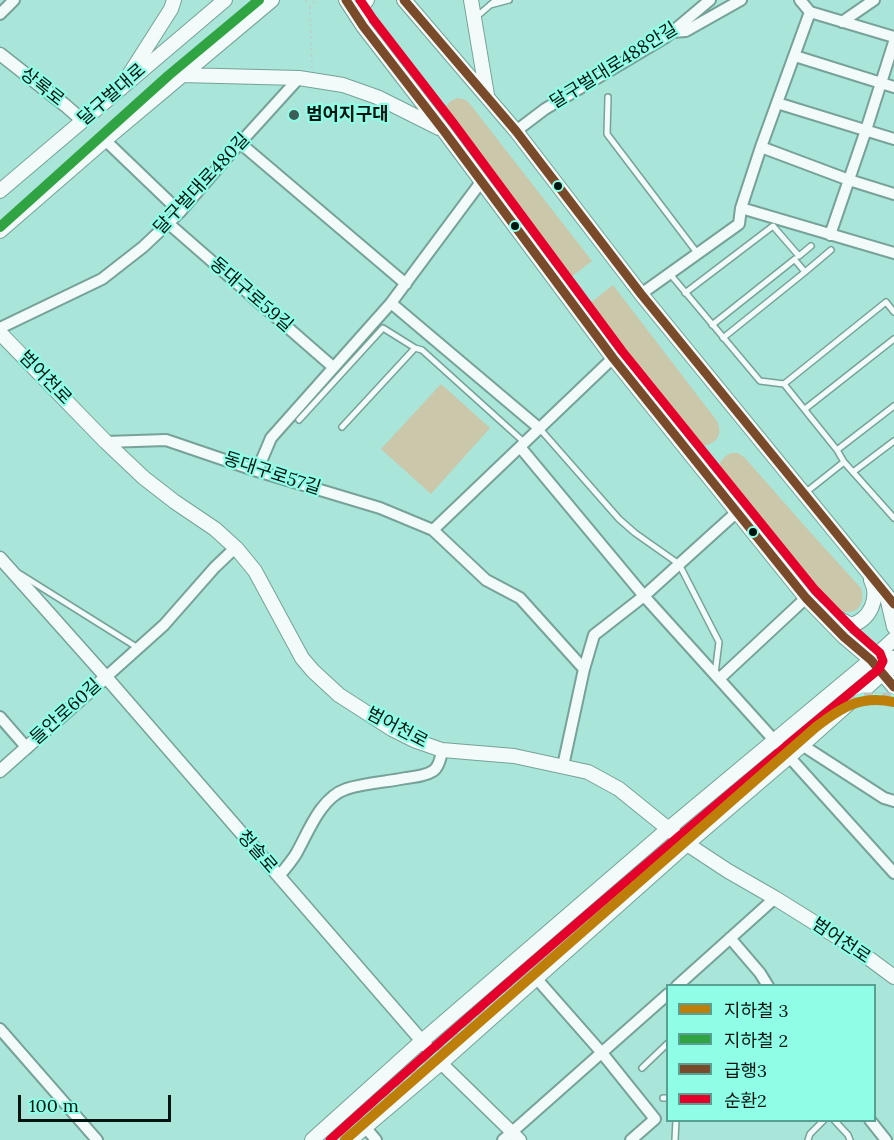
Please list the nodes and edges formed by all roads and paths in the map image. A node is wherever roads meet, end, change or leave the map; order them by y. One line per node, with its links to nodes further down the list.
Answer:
1 (14, 0): 20 (street)
2 (174, 0): 32 (main road)
3 (225, 0): 32 (main road, 달구벌대로)
4 (272, 0): 29 (main road, 달구벌대로)
5 (305, 0): 17 (path)
6 (316, 0): 17 (path)
7 (346, 0): 23 (main road)
8 (367, 0): 23 (main road)
9 (404, 0): 34 (main road)
10 (471, 0): 21 (main road)
11 (496, 0): 18 (lane)
12 (509, 0): 18 (lane)
13 (710, 0): 24 (street, 달구벌대로488안길)
14 (741, 0): 24 (street)
15 (800, 0): 19 (street)
16 (874, 0): 22 (street)
17 (310, 6): 30 (path)
18 (489, 6): 21 (lane)
19 (810, 12): 22 (street); 28 (street)
20 (0, 14)
21 (474, 19): 34 (main road)
22 (842, 22): 25 (street)
23 (363, 26): 39 (main road)
24 (672, 32): 40 (street, 달구벌대로488안길)
25 (894, 37)
26 (894, 42): 31 (street)
27 (0, 54): 37 (street, 상록로)
28 (795, 56): 31 (street); 36 (street)
29 (181, 75): 30 (main road); 42 (main road, 달구벌대로)
30 (305, 79): 39 (main road); 43 (street, 달구벌대로480길)
31 (881, 84): 33 (street); 38 (street)
32 (124, 85): 37 (main road, 달구벌대로)
33 (894, 87)
34 (487, 97): 40 (main road)
35 (608, 97): 57 (lane)
36 (777, 103): 38 (street); 44 (street)
37 (82, 121): 47 (main road, 달구벌대로)
38 (866, 130): 41 (street); 45 (street)
39 (444, 131): 46 (main road)
40 (516, 131): 63 (main road)
41 (894, 139)
42 (105, 141): 50 (street); 52 (main road, 달구벌대로)
43 (240, 143): 50 (street, 달구벌대로480길); 61 (street)
44 (761, 147): 45 (street); 49 (street)
45 (849, 180): 48 (street); 53 (street)
46 (481, 182): 61 (street); 72 (main road)
47 (0, 191)
48 (894, 194)
49 (741, 208): 53 (street); 57 (street)
50 (180, 212): 51 (street, 달구벌대로480길)
51 (168, 223): 67 (street, 달구벌대로480길); 73 (street, 동대구로59길)
52 (0, 231)
53 (830, 235): 56 (street)
54 (811, 246): 58 (lane)
55 (831, 250): 59 (lane)
56 (892, 251)
57 (698, 254): 60 (street)
58 (797, 258): 59 (lane); 62 (lane); 66 (lane)
59 (805, 272): 69 (lane)
60 (670, 274): 62 (lane); 63 (street)
61 (406, 284): 64 (street)
62 (686, 293): 66 (lane)
63 (641, 294): 87 (main road)
64 (391, 303): 73 (street); 79 (street)
65 (894, 312): 74 (lane)
66 (712, 325): 69 (lane)
67 (0, 328)
68 (0, 333): 81 (main road, 범어천로)
69 (723, 338): 74 (lane)
70 (894, 339): 76 (lane)
71 (415, 348): 73 (lane); 78 (lane); 82 (lane)
72 (613, 358): 79 (street); 88 (main road)
73 (334, 372): 77 (lane); 85 (street)
74 (784, 384): 76 (lane)
75 (894, 406): 83 (lane)
76 (805, 409): 83 (lane)
77 (299, 420)
78 (342, 426)
79 (539, 428): 82 (street); 93 (lane)
80 (894, 441): 86 (lane)
81 (106, 442): 85 (street, 동대구로57길); 91 (main road, 범어천로)
82 (523, 445): 90 (street); 95 (street)
83 (837, 450): 84 (lane)
84 (844, 462): 86 (lane); 87 (lane)
85 (257, 471): 90 (street, 동대구로57길)
86 (853, 472): 89 (lane)
87 (805, 493): 94 (main road)
88 (738, 512): 93 (street); 97 (main road)
89 (894, 518)
90 (433, 530): 102 (street, 동대구로57길)
91 (235, 548): 99 (street); 110 (main road, 범어천로)
92 (4, 562): 99 (lane); 103 (street, 청솔로)
93 (679, 564): 95 (street); 104 (lane)
94 (869, 573): 96 (main road); 97 (main road)
95 (644, 596): 102 (street); 104 (street)
96 (890, 600): 98 (main road)
97 (810, 601): 100 (main road); 104 (street)
98 (894, 634): 100 (main road); 101 (main road)
99 (138, 648): 103 (street)
100 (871, 660): 101 (main road); 107 (main road)
101 (890, 664): 105 (main road); 108 (main road)
102 (584, 669): 112 (street)
103 (106, 677): 109 (street, 들안로60길); 119 (street, 청솔로)
104 (717, 677): 107 (street)
105 (894, 687)
106 (0, 717): 109 (street, 들안로60길)
107 (774, 741): 111 (street); 115 (main road)
108 (802, 745): 111 (main road); 114 (street)
109 (27, 748): 113 (street, 들안로60길)
110 (442, 750): 112 (main road, 범어천로); 119 (street)
111 (790, 756): 116 (main road); 117 (street)
112 (563, 766): 115 (main road, 범어천로)
113 (0, 771)
114 (894, 801)
115 (668, 829): 116 (main road, 범어천로); 128 (main road)
116 (687, 844): 120 (main road, 범어천로); 123 (main road)
117 (890, 860): 118 (street)
118 (894, 873)
119 (279, 876): 128 (street, 청솔로)
120 (775, 898): 121 (street); 122 (main road, 범어천로)
121 (730, 938): 124 (street); 125 (street)
122 (892, 971)
123 (536, 978): 130 (street); 131 (main road)
124 (679, 984)
125 (767, 984)
126 (666, 996): 130 (street)
127 (0, 1029): 140 (street)
128 (422, 1041): 131 (street, 청솔로); 141 (main road)
129 (666, 1045): 132 (lane)
130 (602, 1053): 139 (street); 144 (street)
131 (441, 1063): 137 (main road); 139 (street, 청솔로)
132 (642, 1068)
133 (676, 1122): 145 (lane)
134 (822, 1122): 146 (lane)
135 (836, 1122): 147 (lane)
136 (872, 1122): 148 (street)
137 (365, 1127): 142 (main road); 143 (street)
138 (894, 1134): 148 (street)
139 (512, 1137)
140 (97, 1140)
141 (312, 1140)
142 (350, 1140)
143 (376, 1140)
144 (631, 1140)
145 (675, 1140)
146 (808, 1140)
147 (850, 1140)
148 (886, 1140)

